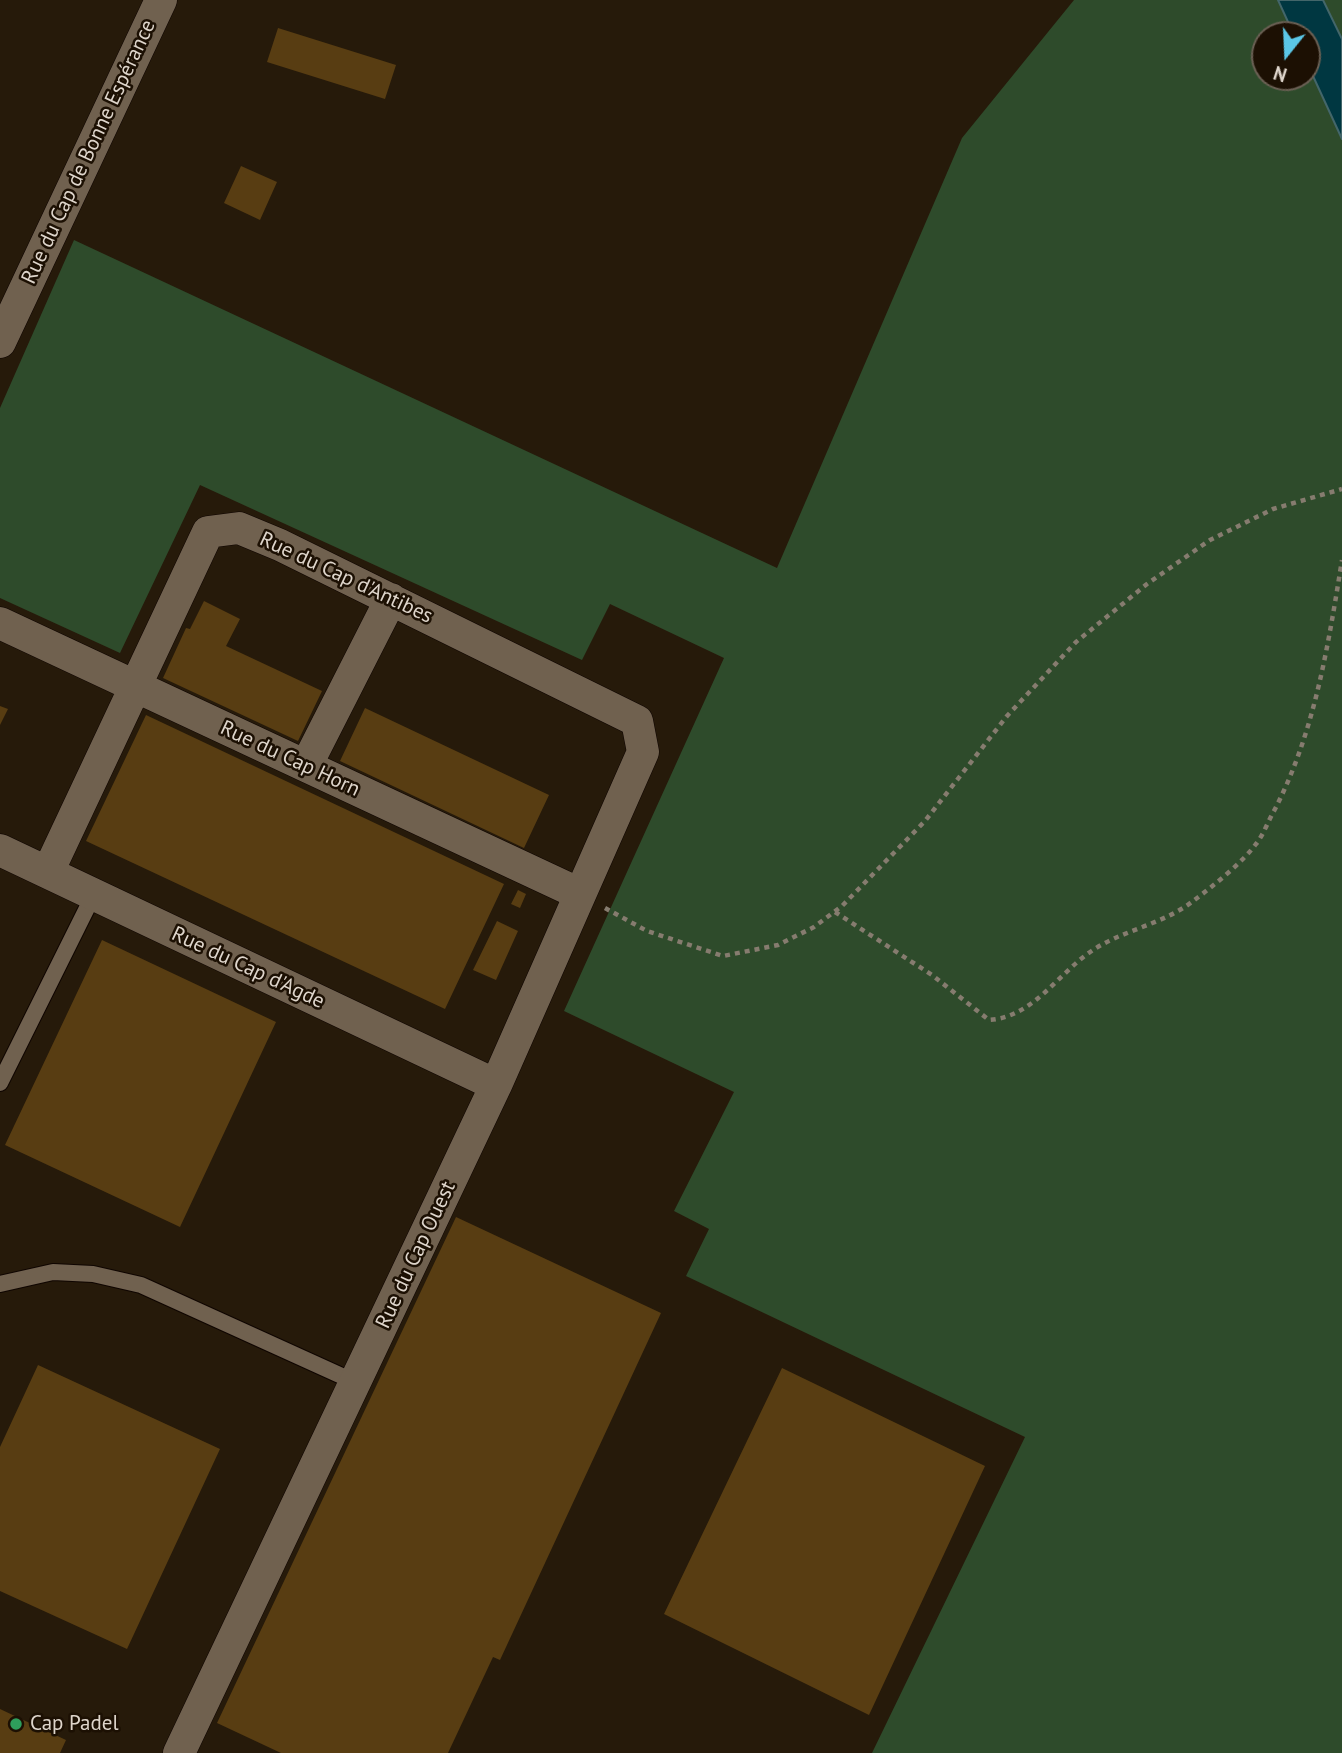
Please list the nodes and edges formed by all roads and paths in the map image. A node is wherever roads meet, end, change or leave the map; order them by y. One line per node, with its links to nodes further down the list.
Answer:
1 (161, 0): 2 (street, Rue du Cap de Bonne Espérance)
2 (0, 342)
3 (1342, 489): 14 (path)
4 (1342, 560): 14 (path)
5 (391, 599): 7 (street, Rue du Cap d'Antibes); 8 (street, Rue du Cap d'Antibes); 9 (street)
6 (0, 623): 7 (street, Rue du Cap Horn)
7 (135, 686): 9 (street, Rue du Cap Horn); 11 (street, Rue du Cap d'Antibes)
8 (643, 752): 13 (street, Rue du Cap Ouest)
9 (306, 766): 13 (street, Rue du Cap Horn)
10 (0, 850): 11 (street, Rue du Cap d'Agde)
11 (48, 872): 12 (street, Rue du Cap d'Agde)
12 (94, 894): 15 (lane); 16 (street, Rue du Cap d'Agde)
13 (580, 894): 14 (path); 16 (street, Rue du Cap Ouest)
14 (835, 912)
15 (0, 1083)
16 (496, 1086): 18 (street, Rue du Cap Ouest)
17 (0, 1284): 18 (lane)
18 (355, 1382): 19 (street, Rue du Cap Ouest)
19 (179, 1753)

